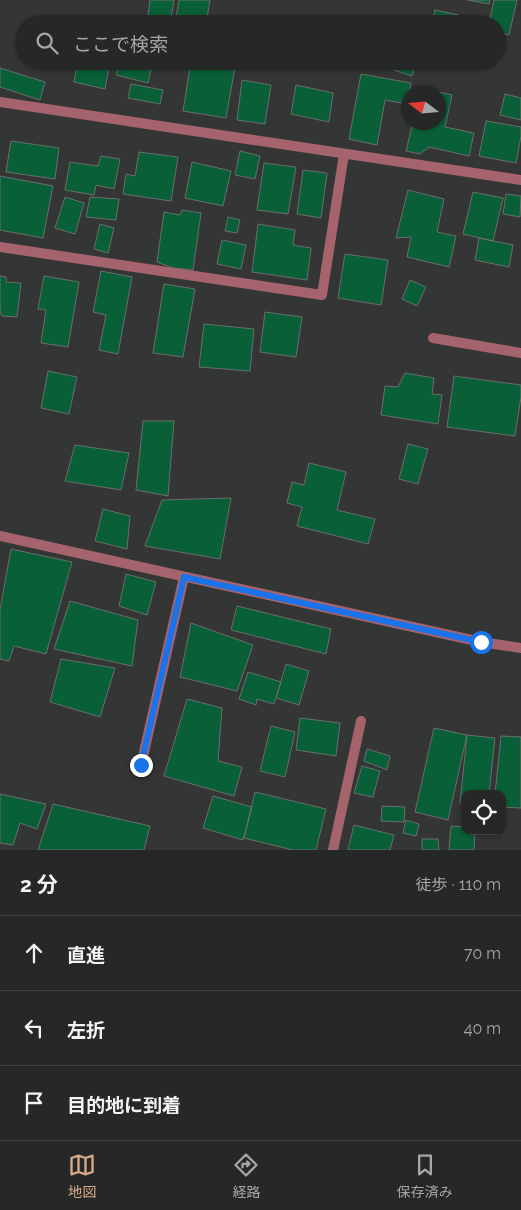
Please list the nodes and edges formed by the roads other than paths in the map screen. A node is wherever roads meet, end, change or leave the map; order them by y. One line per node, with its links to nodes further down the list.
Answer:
1 (0, 102): 2 (street)
2 (344, 154): 3 (street); 4 (street)
3 (521, 180)
4 (0, 247)
5 (433, 338): 6 (street)
6 (521, 353)
7 (0, 536): 8 (street)
8 (184, 577): 9 (street); 11 (street)
9 (521, 648)
10 (362, 721): 12 (street)
11 (141, 765)
12 (333, 850)

